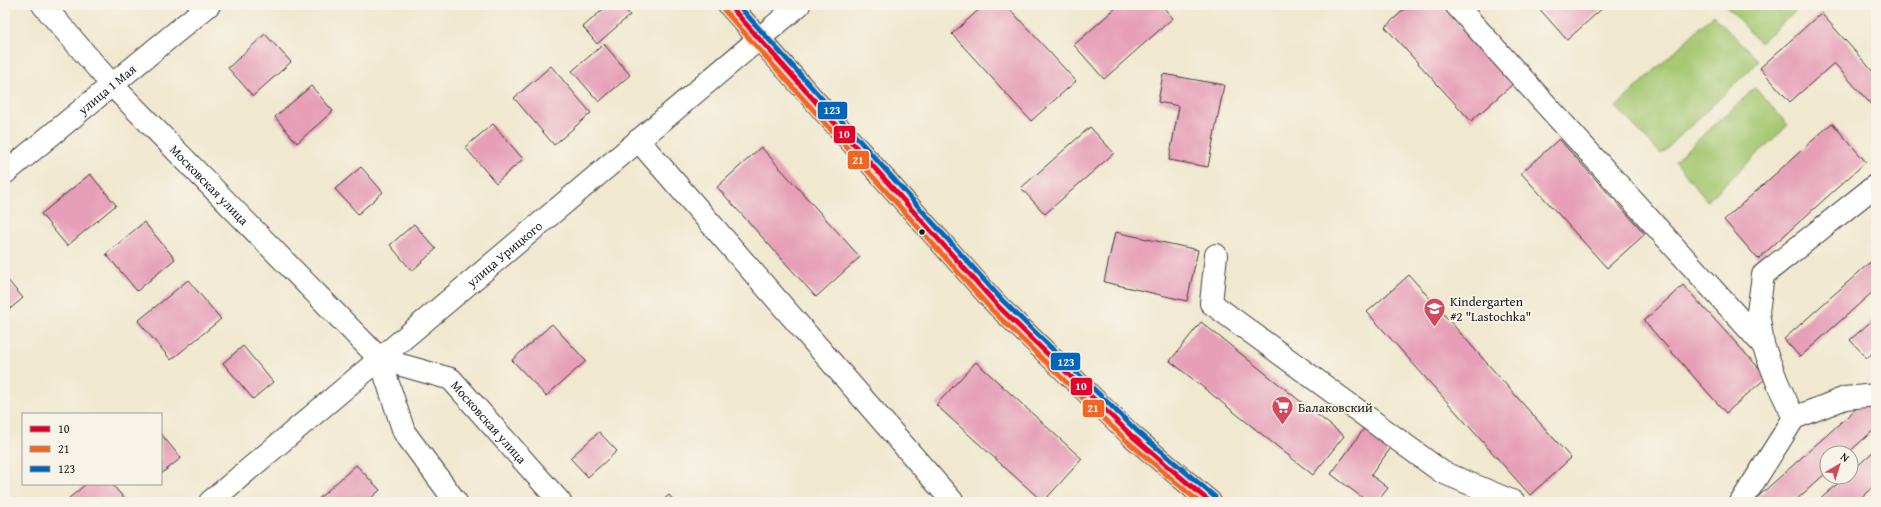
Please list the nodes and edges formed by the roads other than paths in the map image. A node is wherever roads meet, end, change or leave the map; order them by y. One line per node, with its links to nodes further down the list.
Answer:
1 (43, 5): 7 (street, Московская улица)
2 (209, 5): 7 (street, улица 1 Мая)
3 (729, 5): 6 (main road)
4 (799, 5): 6 (street, улица Урицкого)
5 (1456, 5): 12 (street)
6 (758, 39): 8 (street, улица Урицкого); 20 (main road)
7 (112, 85): 9 (street, улица 1 Мая); 13 (street, Московская улица)
8 (638, 140): 13 (street, улица Урицкого); 19 (street)
9 (5, 173)
10 (1876, 185): 12 (street)
11 (1216, 255): 21 (street)
12 (1763, 344): 15 (street)
13 (380, 359): 16 (street, улица Урицкого); 17 (street, Московская улица); 18 (street, Московская улица)
14 (1876, 394): 15 (street)
15 (1794, 418): 22 (street)
16 (210, 502)
17 (456, 502)
18 (560, 502)
19 (953, 502)
20 (1210, 502)
21 (1514, 502)
22 (1741, 502)

